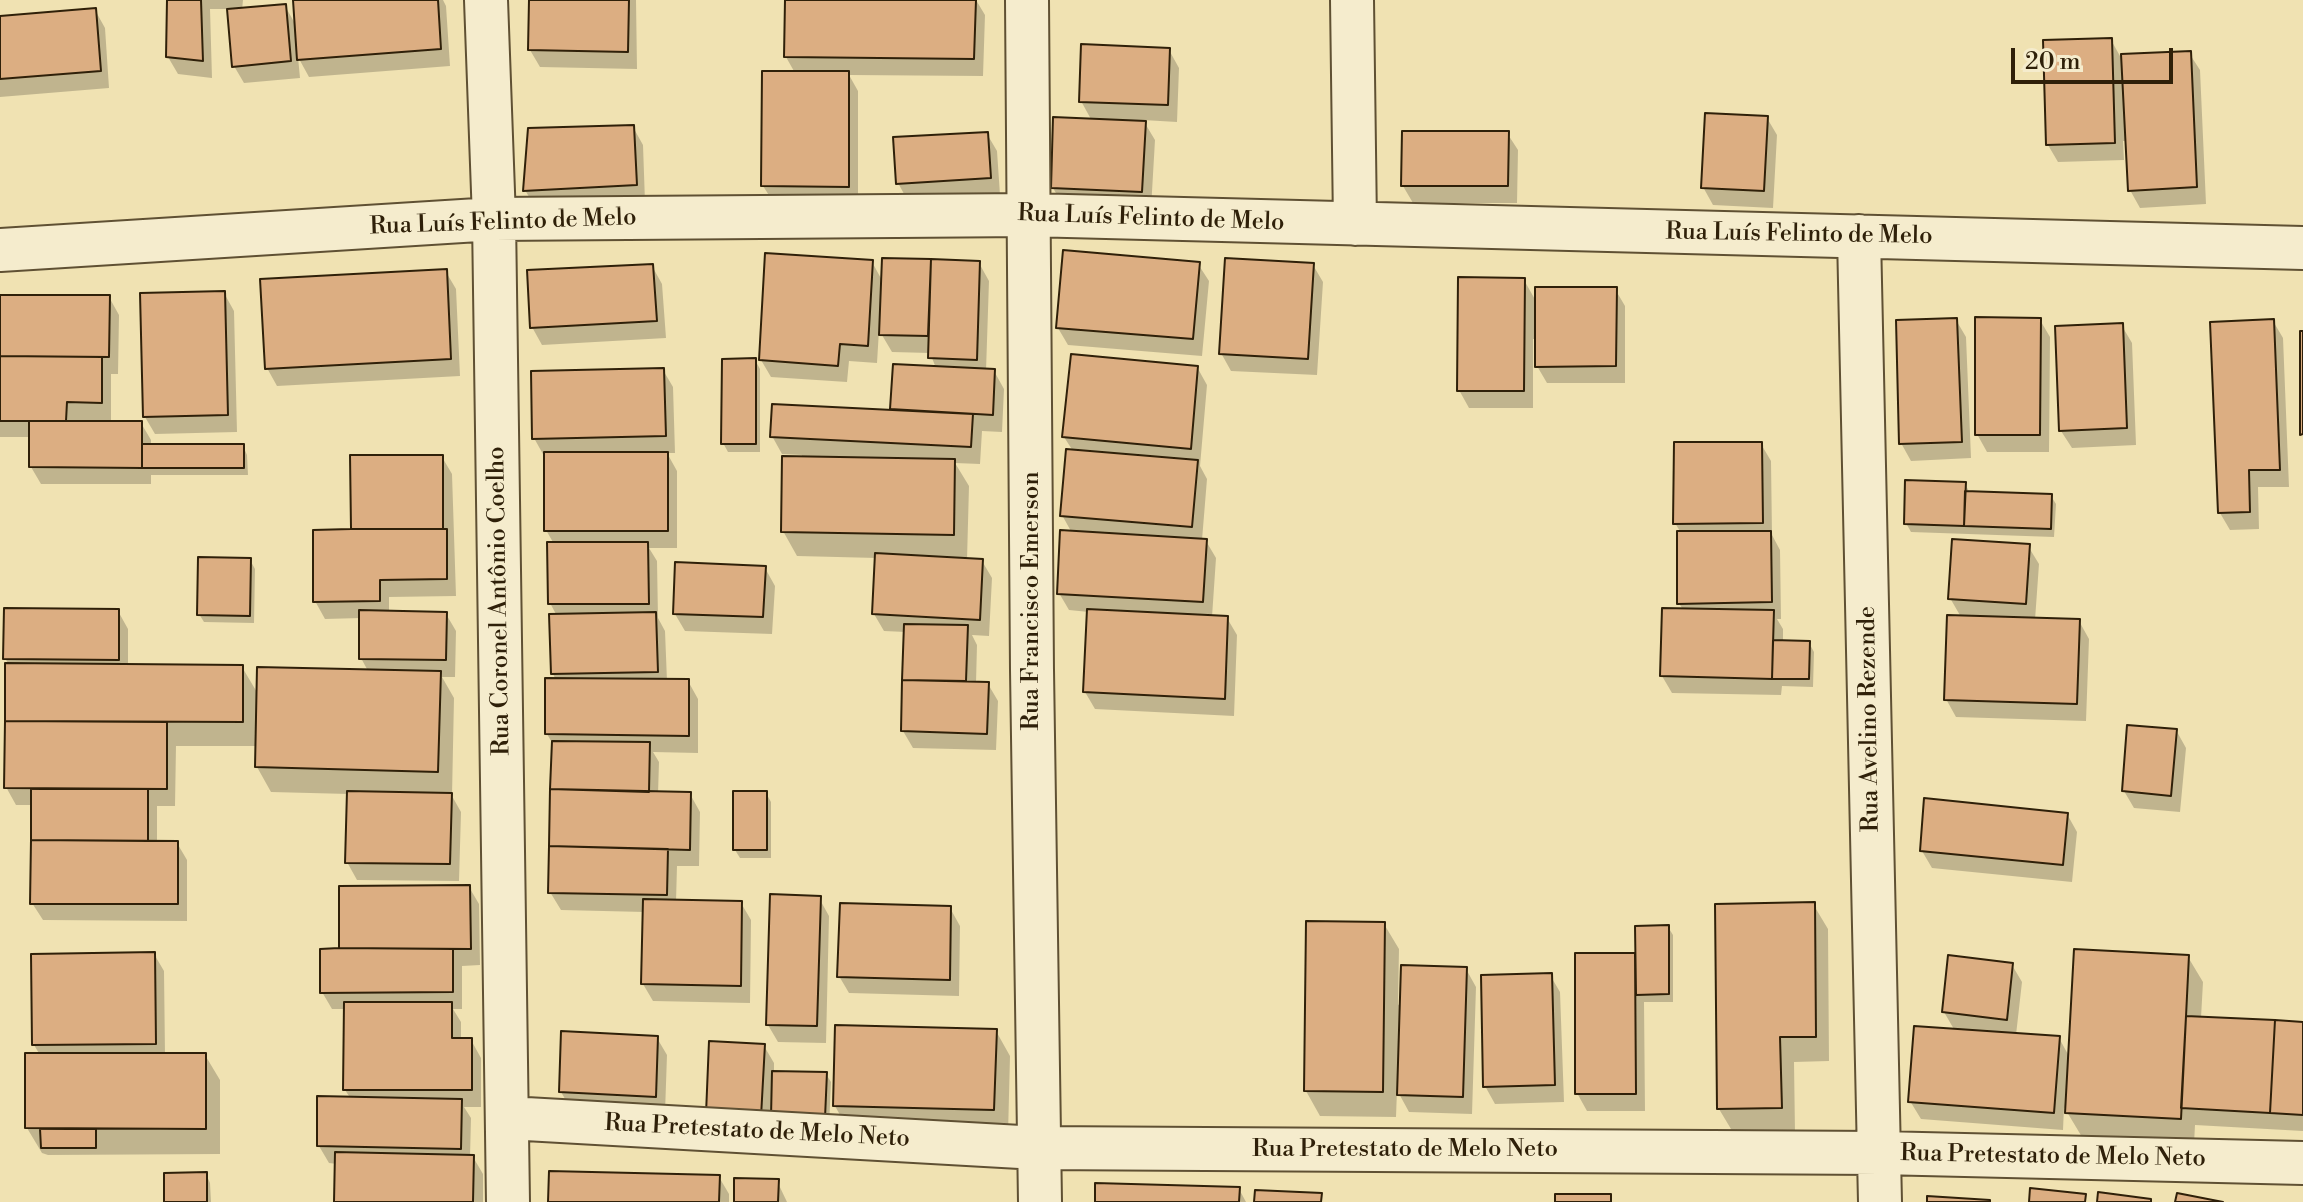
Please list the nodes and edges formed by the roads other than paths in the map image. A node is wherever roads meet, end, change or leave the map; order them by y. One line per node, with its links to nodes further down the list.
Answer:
1 (486, 0): 5 (street, Rua Coronel Antônio Coelho)
2 (1027, 0): 4 (street, Rua Francisco Emerson)
3 (1352, 0): 6 (street)
4 (1029, 215): 5 (street, Rua Luís Felinto de Melo); 6 (street, Rua Luís Felinto de Melo); 11 (street, Rua Francisco Emerson)
5 (494, 219): 9 (street, Rua Luís Felinto de Melo); 10 (street, Rua Coronel Antônio Coelho)
6 (1355, 224): 7 (street, Rua Luís Felinto de Melo)
7 (1859, 236): 8 (street, Rua Luís Felinto de Melo); 12 (street, Rua Avelino Rezende)
8 (2303, 248)
9 (0, 250)
10 (508, 1118): 11 (street, Rua Pretestato de Melo Neto); 14 (street, Rua Coronel Antônio Coelho)
11 (1038, 1148): 12 (street, Rua Pretestato de Melo Neto); 15 (street, Rua Francisco Emerson)
12 (1880, 1153): 13 (street, Rua Pretestato de Melo Neto); 16 (street, Rua Avelino Rezende)
13 (2303, 1163)
14 (508, 1202)
15 (1040, 1202)
16 (1880, 1202)

